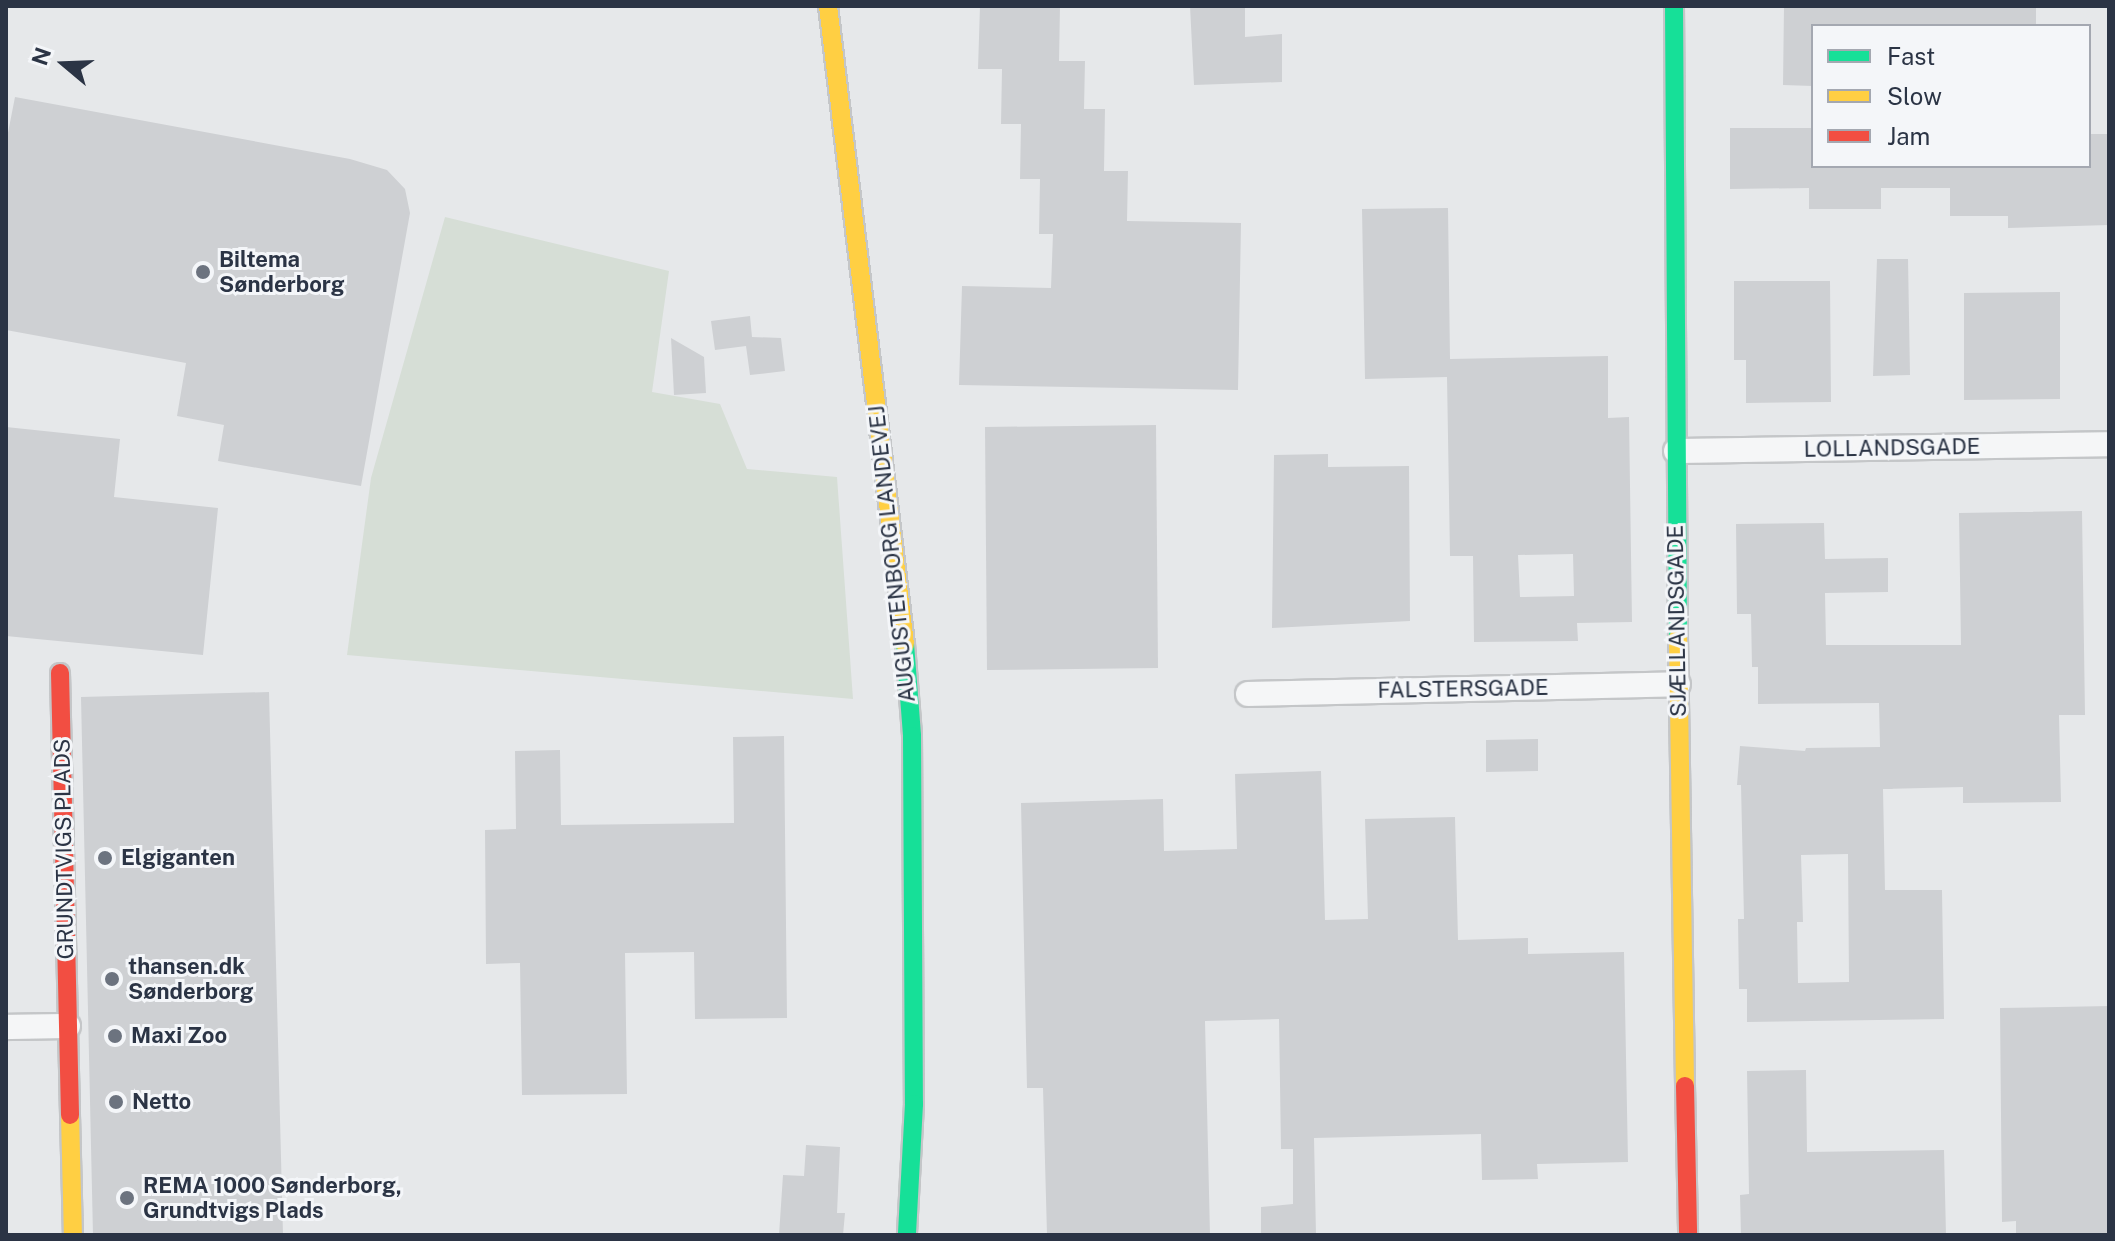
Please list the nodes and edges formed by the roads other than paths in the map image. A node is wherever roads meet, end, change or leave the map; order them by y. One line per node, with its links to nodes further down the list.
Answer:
1 (828, 6): 10 (street, AUGUSTENBORG LANDEVEJ)
2 (1674, 6): 4 (street, SJÆLLANDSGADE)
3 (2109, 444): 4 (street, LOLLANDSGADE)
4 (1676, 451): 6 (street, SJÆLLANDSGADE)
5 (60, 673): 8 (street, GRUNDTVIGS PLADS)
6 (1678, 684): 7 (street, FALSTERSGADE); 16 (street, SJÆLLANDSGADE)
7 (1248, 694)
8 (68, 1026): 9 (street); 13 (street, GRUNDTVIGS PLADS)
9 (6, 1027)
10 (914, 1104): 11 (street, AUGUSTENBORG LANDEVEJ); 12 (street, AUGUSTENBORG LANDEVEJ)
11 (910, 1175): 14 (street, AUGUSTENBORG LANDEVEJ); 15 (street)
12 (927, 1206)
13 (73, 1235)
14 (907, 1235)
15 (917, 1235)
16 (1688, 1235)

